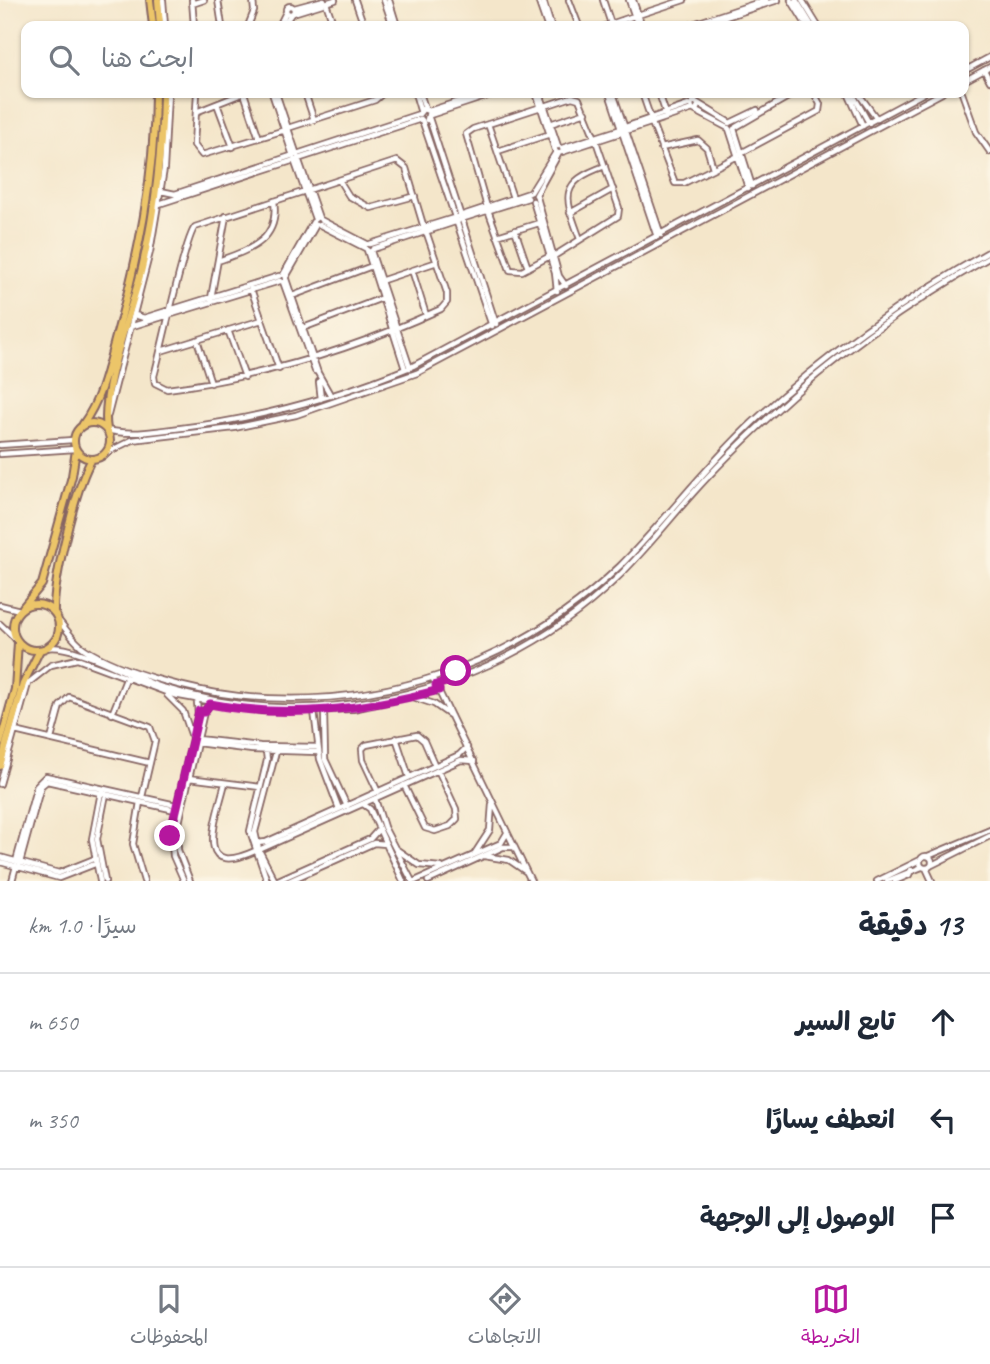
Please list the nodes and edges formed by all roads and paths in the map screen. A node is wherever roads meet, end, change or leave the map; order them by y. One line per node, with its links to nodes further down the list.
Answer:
1 (150, 0): 22 (main road)
2 (158, 0): 22 (main road)
3 (163, 0): 27 (street)
4 (204, 0): 21 (street)
5 (218, 0): 29 (street)
6 (253, 0): 30 (street)
7 (285, 0): 23 (street)
8 (335, 0): 19 (street)
9 (355, 0): 33 (street)
10 (386, 0): 34 (street)
11 (540, 0): 35 (street)
12 (579, 0): 20 (street)
13 (603, 0): 37 (street)
14 (631, 0): 24 (street)
15 (684, 0): 24 (street)
16 (766, 0): 40 (street)
17 (778, 0): 41 (street)
18 (796, 0): 42 (street); 43 (street)
19 (325, 1): 23 (street); 32 (street)
20 (570, 1): 36 (street)
21 (192, 2): 28 (street)
22 (155, 9): 25 (main road); 26 (main road)
23 (290, 10): 31 (street)
24 (636, 16): 38 (street); 39 (street)
25 (154, 21)
26 (159, 21)
27 (165, 21)
28 (194, 21)
29 (221, 21)
30 (250, 21)
31 (284, 21)
32 (332, 21)
33 (362, 21)
34 (393, 21)
35 (547, 21)
36 (577, 21)
37 (607, 21)
38 (620, 21)
39 (638, 21)
40 (702, 21)
41 (713, 21)
42 (807, 21)
43 (814, 21)
44 (990, 57): 46 (street)
45 (990, 67): 47 (street)
46 (969, 68)
47 (984, 70): 48 (street); 49 (street)
48 (969, 78)
49 (990, 81)
50 (155, 98): 176 (main road)
51 (168, 98): 116 (street)
52 (168, 98): 157 (main road)
53 (197, 98): 81 (street)
54 (232, 98): 78 (street)
55 (246, 98): 96 (street)
56 (276, 98): 93 (street)
57 (308, 98): 86 (street)
58 (377, 98): 86 (street)
59 (419, 98): 83 (street)
60 (470, 98): 83 (street)
61 (478, 98): 83 (street)
62 (540, 98): 80 (street)
63 (572, 98): 80 (street)
64 (577, 98): 82 (street)
65 (613, 98): 94 (street)
66 (644, 98): 87 (street)
67 (661, 98): 84 (street)
68 (693, 98): 79 (street)
69 (775, 98): 91 (street)
70 (785, 98): 91 (street)
71 (817, 98): 103 (street)
72 (852, 98): 92 (street)
73 (853, 98): 88 (street)
74 (862, 98): 85 (street)
75 (915, 98): 85 (street)
76 (933, 98): 107 (street)
77 (964, 98): 102 (street)
78 (217, 104): 81 (street); 98 (street)
79 (695, 105): 84 (street); 87 (street); 91 (street)
80 (543, 106): 89 (street); 90 (street); 95 (street)
81 (196, 112): 98 (street)
82 (586, 112): 90 (street); 97 (street)
83 (424, 114): 104 (street); 126 (street)
84 (666, 114): 87 (street)
85 (877, 119): 88 (street)
86 (314, 120): 93 (street)
87 (651, 121): 94 (street); 99 (street)
88 (869, 123): 92 (street)
89 (488, 124): 101 (street); 123 (street)
90 (550, 124): 100 (street)
91 (731, 126): 103 (street)
92 (863, 126): 105 (street)
93 (286, 129): 96 (street); 104 (street)
94 (623, 130): 97 (street); 133 (street)
95 (550, 134): 100 (street); 101 (street)
96 (259, 138): 98 (street)
97 (595, 139): 100 (street); 108 (street)
98 (233, 147)
99 (661, 148): 109 (street); 109 (street)
100 (559, 150): 118 (street)
101 (498, 151): 119 (street)
102 (990, 152)
103 (739, 155): 109 (street); 113 (street)
104 (296, 157): 110 (street); 115 (street)
105 (804, 158): 106 (street); 107 (street)
106 (790, 165): 111 (street); 113 (street)
107 (807, 165): 111 (street)
108 (605, 166): 114 (street); 124 (street)
109 (713, 168)
110 (257, 170): 116 (street); 122 (street)
111 (794, 172): 152 (street)
112 (339, 180): 115 (street); 117 (street); 117 (street)
113 (750, 187): 133 (street)
114 (613, 189): 124 (street); 134 (street)
115 (307, 190): 120 (street); 127 (street)
116 (161, 191): 122 (street)
117 (415, 196): 129 (street)
118 (533, 196): 119 (street); 121 (street); 128 (street); 131 (street)
119 (513, 198): 121 (street)
120 (274, 201): 125 (street); 139 (street)
121 (505, 203): 123 (street)
122 (159, 205): 157 (street)
123 (488, 209): 126 (street); 132 (street)
124 (570, 213): 134 (street)
125 (226, 216): 139 (street); 155 (street)
126 (459, 218): 129 (street); 159 (street)
127 (317, 221): 135 (street); 144 (street)
128 (539, 223): 130 (street); 131 (street)
129 (424, 230): 135 (street); 140 (street)
130 (515, 230): 132 (street); 142 (street)
131 (545, 235): 137 (street)
132 (496, 236): 142 (street)
133 (659, 236): 146 (street)
134 (580, 239): 137 (street)
135 (369, 248): 141 (street); 145 (street)
136 (990, 251): 201 (street)
137 (552, 256): 142 (street); 146 (street); 148 (street)
138 (990, 257): 205 (street)
139 (218, 261): 150 (street)
140 (437, 262): 143 (street); 156 (street)
141 (372, 266): 149 (street); 151 (street)
142 (527, 268)
143 (412, 270): 145 (street); 156 (street)
144 (283, 278): 147 (street); 149 (street); 150 (street); 165 (street)
145 (380, 281): 162 (street)
146 (566, 286): 148 (street)
147 (251, 289): 155 (street); 158 (street)
148 (555, 292): 152 (street); 153 (street)
149 (292, 296): 160 (street)
150 (211, 298): 155 (street)
151 (382, 298): 160 (street); 162 (street)
152 (556, 300): 154 (street)
153 (539, 301): 154 (street); 159 (street)
154 (543, 307): 174 (street)
155 (172, 312): 157 (street); 157 (street); 164 (street)
156 (426, 315): 162 (street)
157 (132, 320): 177 (main road)
158 (262, 320): 161 (street); 166 (street)
159 (494, 325): 167 (street)
160 (303, 328): 165 (street)
161 (228, 330): 163 (street); 168 (street)
162 (395, 330): 165 (street); 167 (street)
163 (197, 340): 164 (street); 169 (street)
164 (161, 351): 169 (street)
165 (312, 360): 166 (street); 170 (street); 171 (street)
166 (279, 369): 168 (street)
167 (408, 369): 170 (street)
168 (245, 377): 169 (street)
169 (211, 383)
170 (331, 396): 171 (street)
171 (321, 399): 172 (street)
172 (308, 403): 173 (street); 174 (street)
173 (293, 407): 175 (street); 178 (street)
174 (310, 411): 175 (street)
175 (296, 415): 180 (street)
176 (83, 424): 177 (main road); 181 (main road)
177 (107, 430): 179 (street); 187 (main road)
178 (161, 430): 179 (street); 180 (street)
179 (132, 433): 182 (street)
180 (161, 437): 182 (street)
181 (73, 440): 183 (street); 185 (main road)
182 (132, 440): 187 (street)
183 (44, 442): 184 (street); 186 (street)
184 (0, 444)
185 (76, 449): 186 (street); 189 (main road); 192 (main road)
186 (45, 451): 188 (street)
187 (106, 453): 189 (main road)
188 (0, 454)
189 (92, 459): 190 (main road)
190 (54, 599): 193 (main road); 196 (main road)
191 (0, 605): 192 (street)
192 (22, 609): 193 (main road); 197 (main road)
193 (54, 612): 194 (main road)
194 (58, 621): 196 (street); 198 (main road)
195 (0, 624): 197 (street)
196 (65, 628): 200 (street)
197 (17, 640): 198 (main road); 202 (main road)
198 (43, 649): 199 (street); 203 (main road)
199 (88, 659): 200 (street); 203 (street); 206 (street)
200 (99, 659): 204 (street); 207 (street)
201 (456, 671): 204 (street); 205 (street)
202 (17, 675): 203 (main road); 222 (main road)
203 (27, 678): 218 (street); 229 (main road)
204 (433, 678): 207 (street)
205 (459, 678): 207 (street)
206 (126, 680): 208 (street); 215 (street)
207 (438, 688): 209 (street); 217 (street)
208 (163, 692): 210 (street); 221 (street)
209 (411, 697): 213 (street); 217 (street)
210 (197, 701): 211 (street); 214 (street)
211 (210, 704): 212 (street); 214 (street)
212 (314, 711): 213 (street); 216 (street)
213 (324, 711): 216 (street)
214 (201, 712): 221 (street)
215 (112, 714): 220 (street); 228 (street)
216 (320, 718): 224 (street); 245 (street)
217 (453, 718): 223 (street)
218 (15, 731): 220 (street); 234 (street)
219 (396, 738): 230 (street); 231 (street); 238 (street)
220 (51, 739): 228 (street)
221 (196, 740): 224 (street); 225 (street); 232 (street); 247 (street)
222 (0, 743)
223 (467, 747): 226 (street); 227 (street)
224 (318, 750): 225 (street); 248 (street)
225 (269, 756): 237 (street); 254 (street)
226 (460, 757): 227 (street); 230 (street)
227 (474, 761): 243 (street)
228 (150, 763): 241 (street)
229 (0, 766)
230 (437, 768): 231 (street); 236 (street); 236 (street)
231 (410, 777): 238 (street)
232 (189, 778): 233 (street); 283 (street)
233 (225, 783): 237 (street); 261 (street)
234 (0, 784)
235 (77, 784): 239 (street); 240 (street); 268 (street)
236 (404, 785): 242 (street)
237 (260, 787): 261 (street)
238 (378, 792): 245 (street)
239 (103, 793): 240 (street); 256 (street)
240 (126, 796): 241 (street)
241 (141, 799): 247 (street); 281 (street)
242 (375, 799): 244 (street); 246 (street)
243 (492, 799): 251 (street); 262 (street)
244 (362, 804): 246 (street); 261 (street)
245 (347, 806): 248 (street)
246 (372, 807): 249 (street); 259 (street)
247 (176, 808): 282 (street)
248 (339, 809): 254 (street)
249 (379, 829): 252 (street); 257 (street)
250 (990, 830): 264 (street)
251 (507, 832): 258 (street); 260 (street)
252 (374, 836): 255 (street); 273 (street)
253 (990, 836): 269 (street)
254 (257, 843): 261 (street)
255 (377, 843): 257 (street); 273 (street)
256 (95, 844): 267 (street); 280 (street)
257 (386, 844): 278 (street)
258 (503, 844): 260 (street); 262 (street); 263 (street)
259 (393, 846): 270 (street); 278 (street)
260 (514, 847): 275 (street)
261 (257, 850): 284 (street); 285 (street)
262 (473, 855): 270 (street)
263 (484, 856): 275 (street); 277 (street)
264 (928, 856): 266 (street); 269 (street)
265 (0, 859): 268 (street)
266 (920, 860): 271 (street); 289 (street)
267 (94, 862): 272 (street); 276 (street); 280 (street)
268 (17, 863): 272 (street); 279 (street)
269 (932, 865): 271 (street)
270 (446, 867): 278 (street)
271 (924, 868): 274 (street); 292 (street)
272 (34, 869): 276 (street)
273 (308, 870): 285 (street); 286 (street)
274 (911, 870): 290 (street); 291 (street)
275 (527, 873): 288 (street)
276 (63, 879)
277 (438, 879): 287 (street)
278 (408, 880)
279 (12, 881)
280 (103, 881)
281 (144, 881)
282 (184, 881)
283 (192, 881)
284 (267, 881)
285 (276, 881)
286 (289, 881)
287 (428, 881)
288 (531, 881)
289 (877, 881)
290 (887, 881)
291 (895, 881)
292 (932, 881)

